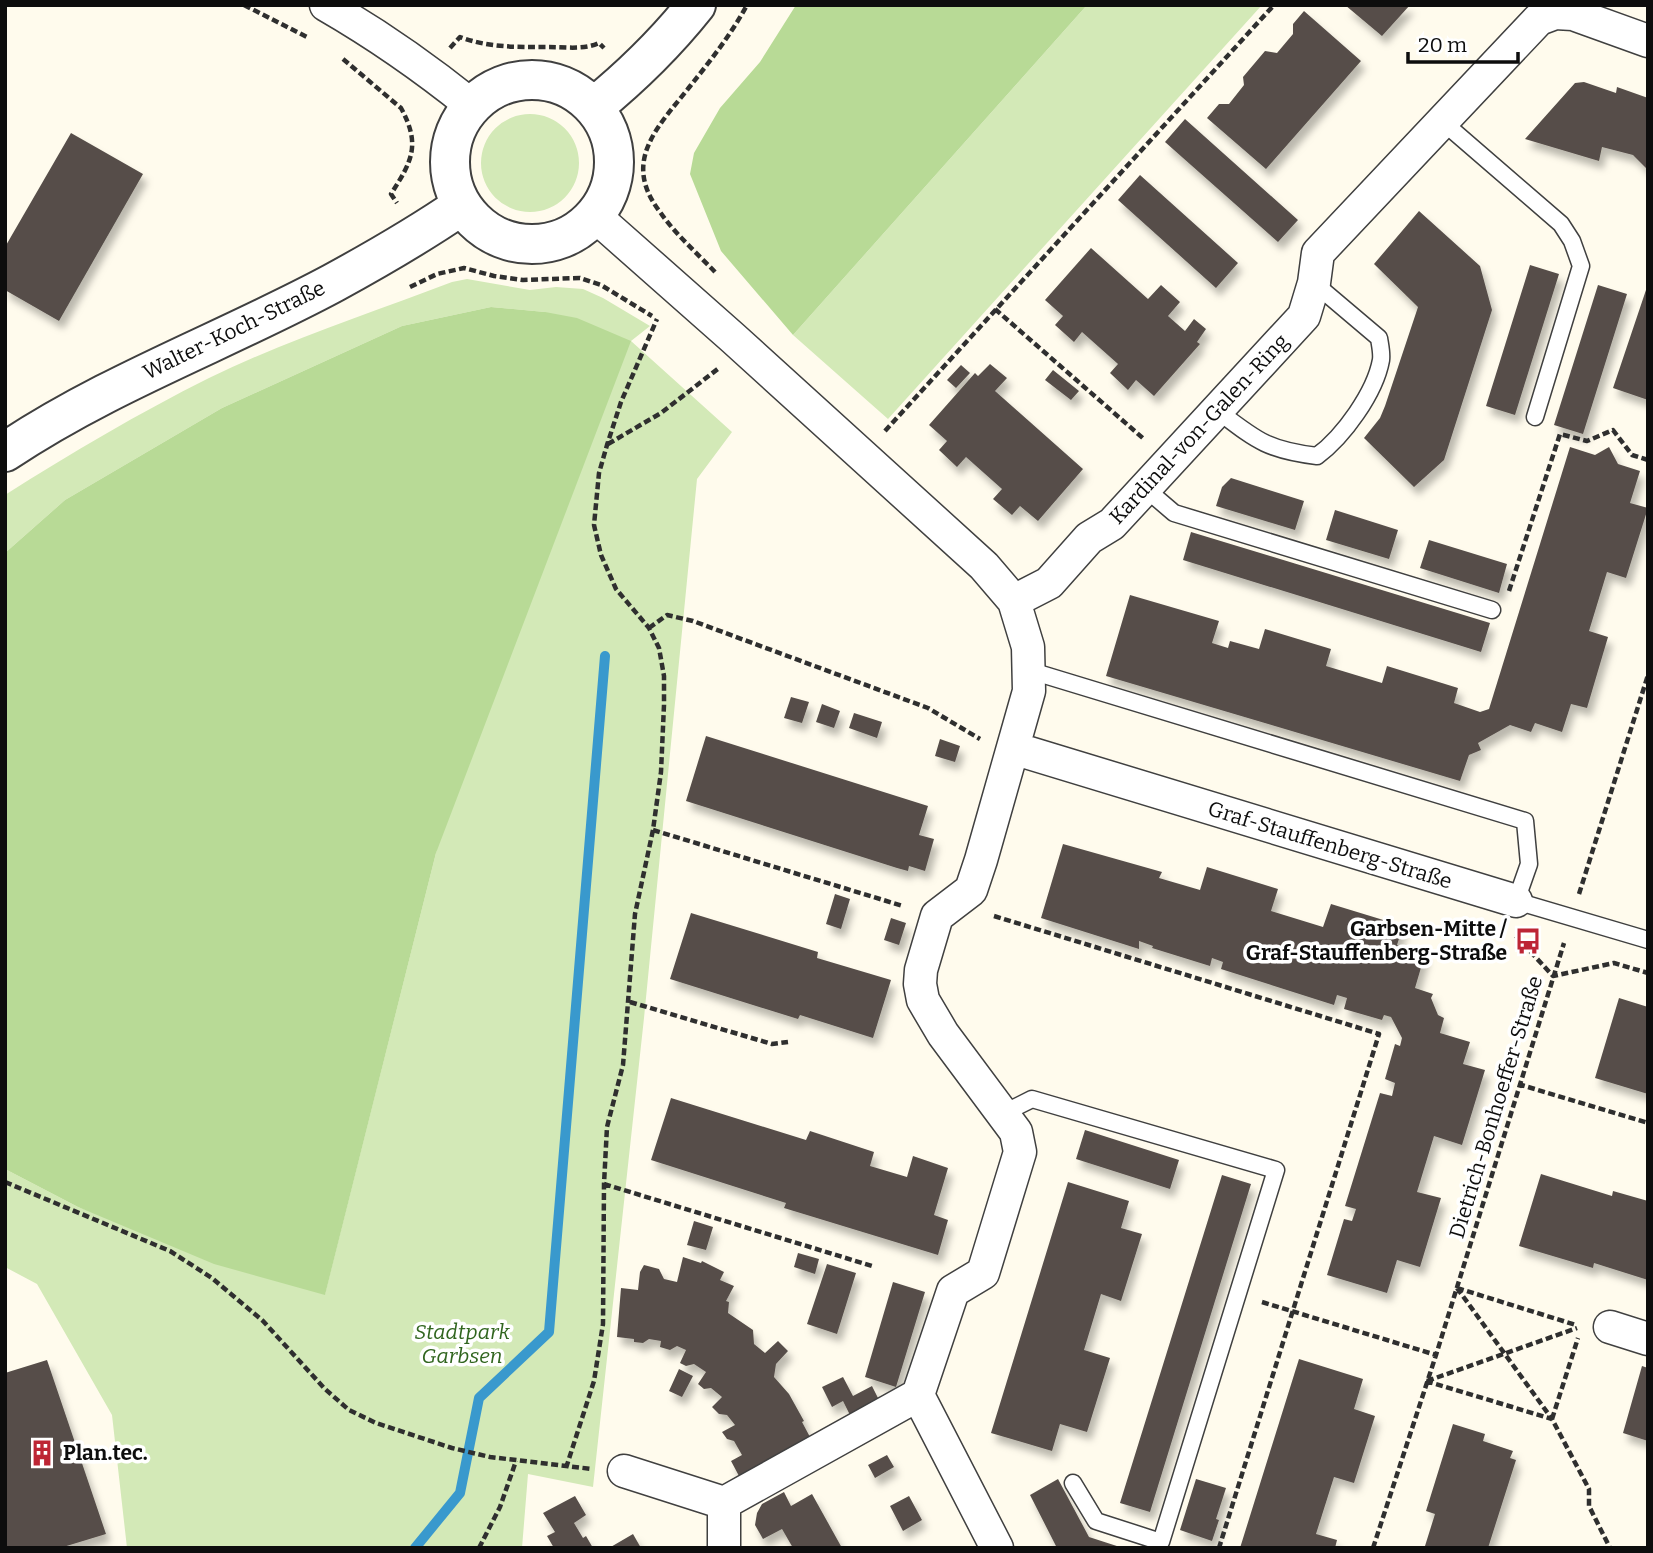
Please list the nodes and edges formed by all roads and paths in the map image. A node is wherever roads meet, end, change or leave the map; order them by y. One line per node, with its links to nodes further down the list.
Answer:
1 (244, 5): 6 (path)
2 (327, 5): 13 (street)
3 (696, 5): 14 (street)
4 (747, 5): 18 (path)
5 (1274, 5): 22 (path)
6 (257, 8): 9 (path)
7 (1555, 9): 10 (street, Kardinal-von-Galen-Ring); 15 (street, Kardinal-von-Galen-Ring)
8 (460, 37): 11 (path)
9 (312, 39)
10 (1648, 41)
11 (599, 43)
12 (334, 51): 16 (path)
13 (471, 105): 14 (street); 17 (street)
14 (594, 107): 19 (street)
15 (1443, 121): 20 (street, Kardinal-von-Galen-Ring); 29 (lane)
16 (391, 194)
17 (461, 206): 19 (street); 32 (street, Walter-Koch-Straße)
18 (662, 214)
19 (595, 216): 36 (street)
20 (1314, 284): 28 (street, Kardinal-von-Galen-Ring); 28 (lane)
21 (403, 290): 23 (path)
22 (995, 309): 30 (path); 34 (path)
23 (657, 319): 24 (path); 31 (path)
24 (667, 327)
25 (713, 362): 26 (path)
26 (719, 368): 27 (path); 31 (path)
27 (729, 377)
28 (1218, 411): 34 (street, Kardinal-von-Galen-Ring)
29 (1535, 417)
30 (882, 434)
31 (607, 444): 38 (path)
32 (5, 452)
33 (1648, 460): 37 (path)
34 (1171, 462): 35 (street, Kardinal-von-Galen-Ring)
35 (1146, 489): 36 (street, Kardinal-von-Galen-Ring); 37 (lane)
36 (1014, 601): 39 (street)
37 (1492, 610)
38 (649, 628): 43 (path); 45 (path)
39 (1028, 670): 44 (street); 47 (lane)
40 (1648, 675): 41 (path, Dietrich-Bonhoeffer-Straße)
41 (1645, 691): 49 (path, Dietrich-Bonhoeffer-Straße)
42 (983, 726): 43 (path)
43 (978, 738): 44 (path)
44 (1013, 748): 46 (street); 47 (street, Graf-Stauffenberg-Straße)
45 (653, 830): 48 (path); 51 (path)
46 (971, 890): 48 (street); 61 (path)
47 (1516, 901): 49 (lane, Graf-Stauffenberg-Straße)
48 (937, 916): 54 (street)
49 (1572, 917): 50 (lane, Graf-Stauffenberg-Straße); 53 (path, Dietrich-Bonhoeffer-Straße)
50 (1648, 940)
51 (630, 1002): 52 (path); 57 (path)
52 (788, 1042)
53 (1518, 1084): 55 (path); 59 (path, Dietrich-Bonhoeffer-Straße)
54 (1004, 1113): 60 (lane); 67 (street)
55 (1648, 1124)
56 (5, 1182): 69 (path)
57 (604, 1184): 58 (path); 70 (path)
58 (872, 1266)
59 (1456, 1288): 62 (path); 64 (path); 65 (path, Dietrich-Bonhoeffer-Straße)
60 (1238, 1295): 61 (path); 72 (lane)
61 (1293, 1311): 65 (path); 77 (path)
62 (1596, 1327): 63 (street); 64 (path); 68 (path)
63 (1648, 1339)
64 (1505, 1353): 66 (path); 68 (path)
65 (1436, 1355): 66 (path, Dietrich-Bonhoeffer-Straße)
66 (1426, 1381): 68 (path); 78 (path, Dietrich-Bonhoeffer-Straße)
67 (918, 1395): 73 (street); 76 (street)
68 (1552, 1419): 79 (path)
69 (516, 1461): 70 (path); 74 (path)
70 (566, 1468): 71 (path)
71 (624, 1471): 73 (street)
72 (1073, 1483)
73 (724, 1503): 75 (street)
74 (479, 1548)
75 (724, 1548)
76 (997, 1548)
77 (1219, 1548)
78 (1373, 1548)
79 (1610, 1548)

